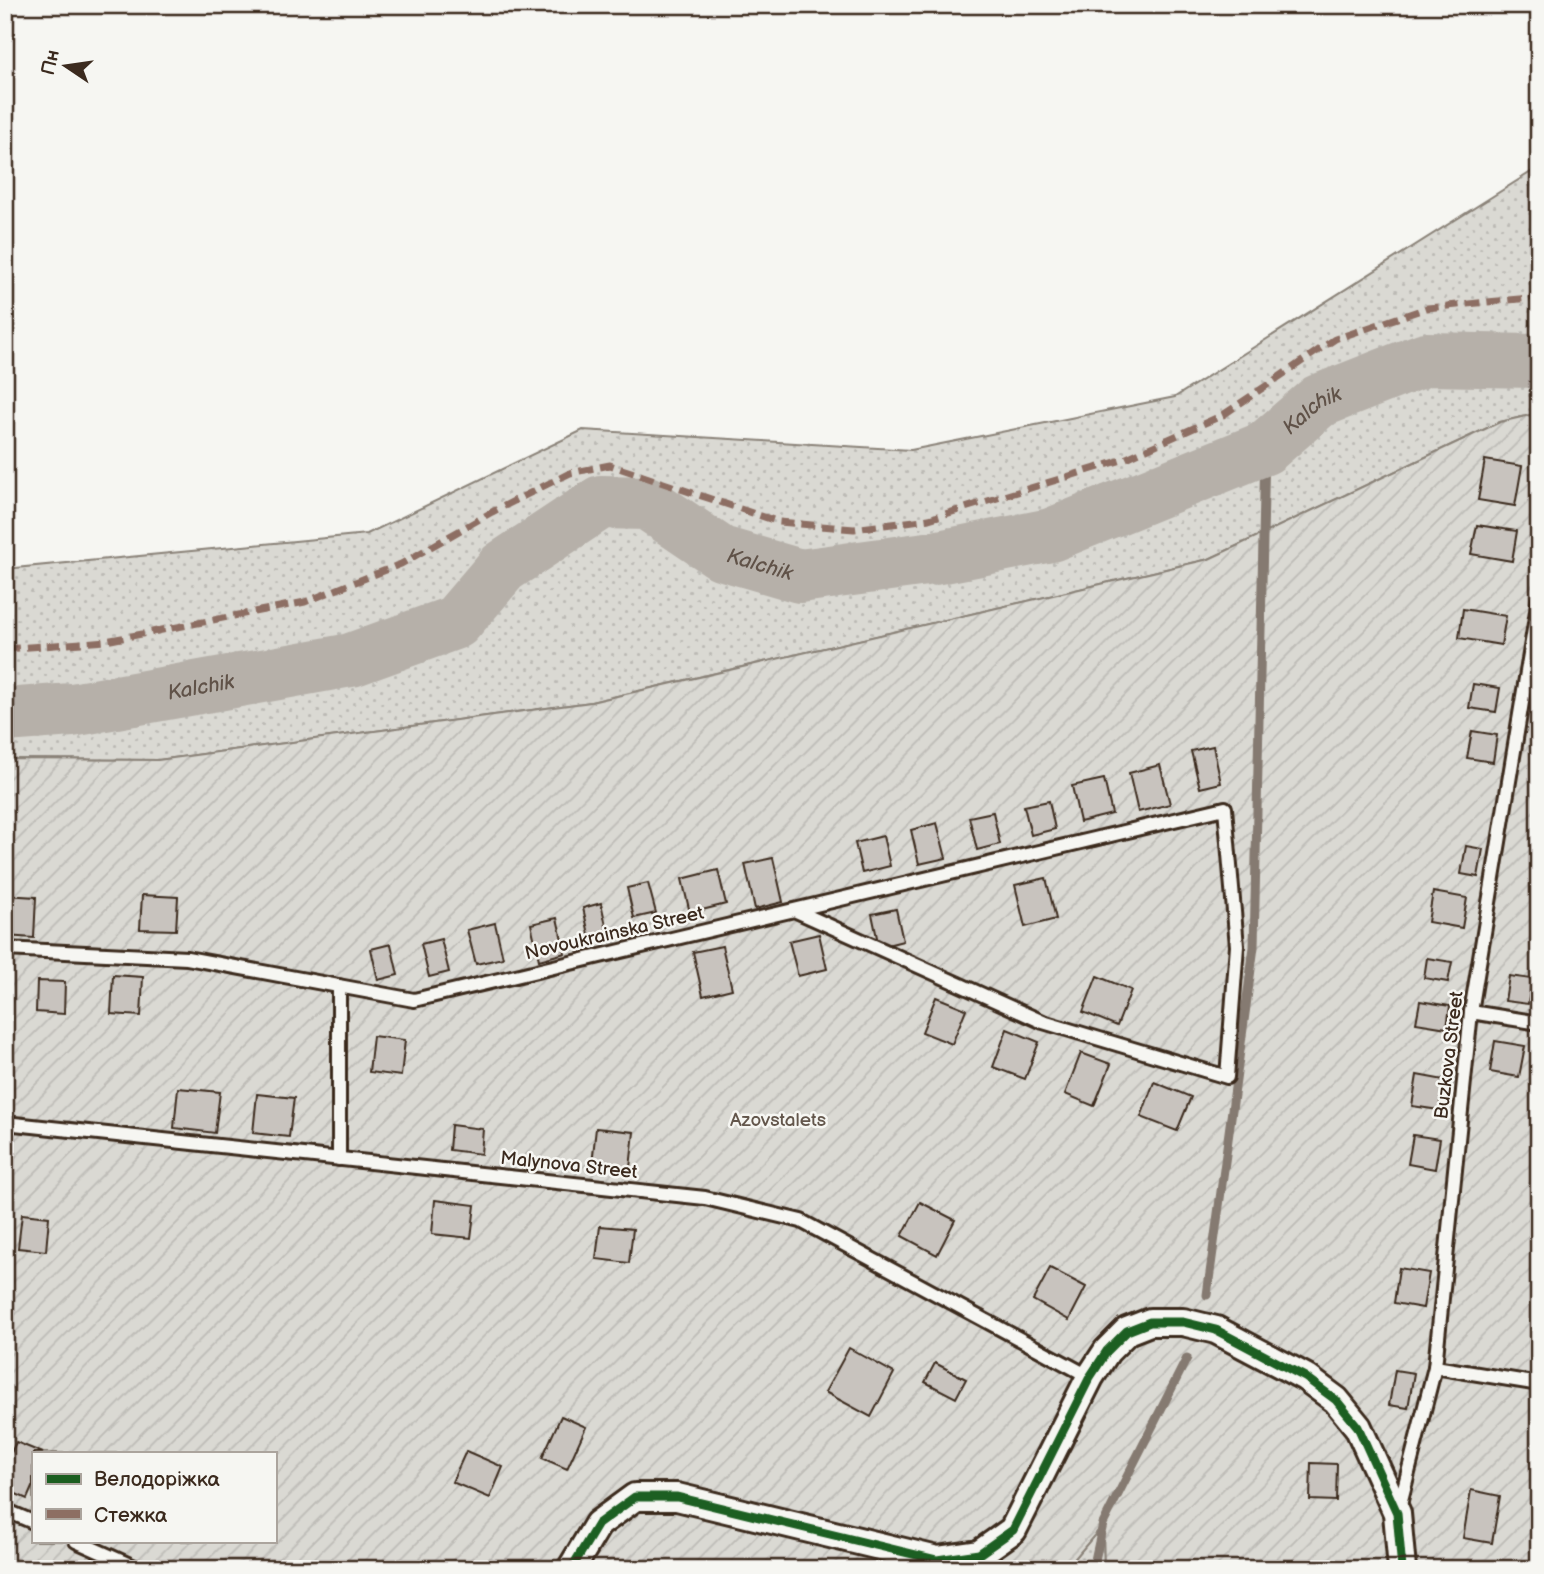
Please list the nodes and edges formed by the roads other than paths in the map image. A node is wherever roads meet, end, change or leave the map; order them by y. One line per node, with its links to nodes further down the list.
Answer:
1 (1539, 599): 2 (lane, Buzkova Street)
2 (1534, 668): 6 (lane, Buzkova Street)
3 (794, 910): 3 (lane, Novoukrainska Street); 5 (lane, Novoukrainska Street)
4 (5, 949): 5 (lane, Novoukrainska Street)
5 (339, 986): 9 (lane)
6 (1471, 1012): 7 (lane); 10 (lane, Buzkova Street)
7 (1539, 1023)
8 (5, 1123): 9 (lane, Malynova Street)
9 (339, 1159): 11 (lane, Malynova Street)
10 (1434, 1367): 12 (lane); 14 (lane, Buzkova Street)
11 (1090, 1377): 14 (street); 18 (street)
12 (1539, 1384)
13 (5, 1510): 15 (lane)
14 (1397, 1513): 19 (street)
15 (32, 1522)
16 (78, 1542): 17 (lane)
17 (139, 1569)
18 (571, 1569)
19 (1402, 1569)

